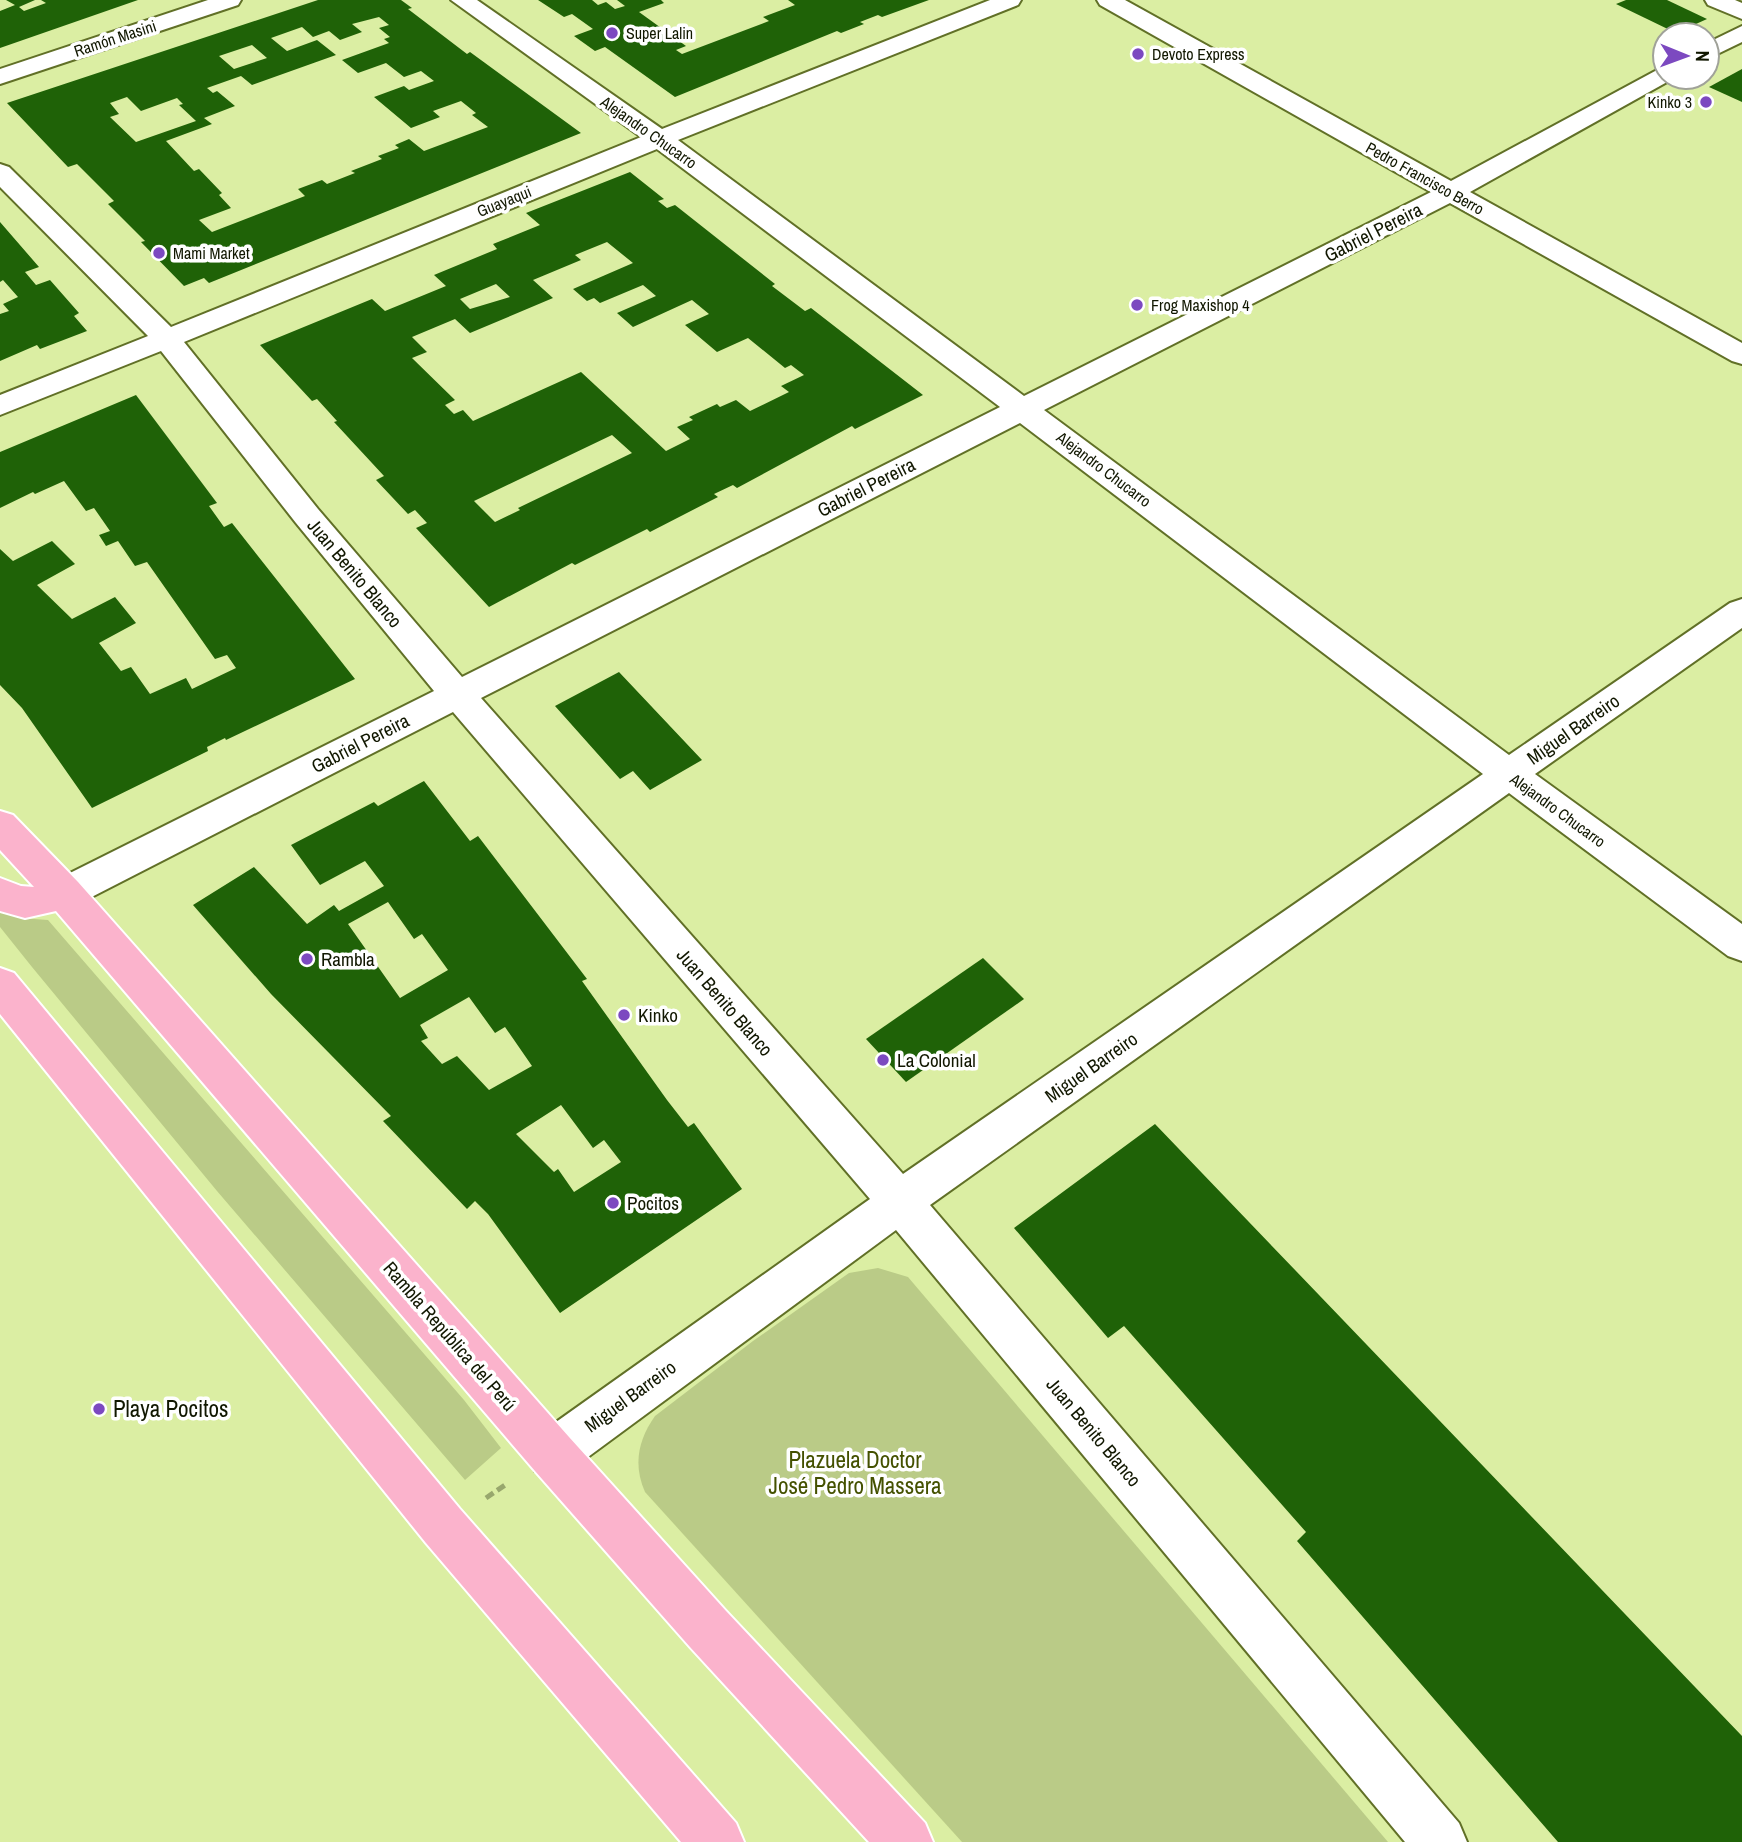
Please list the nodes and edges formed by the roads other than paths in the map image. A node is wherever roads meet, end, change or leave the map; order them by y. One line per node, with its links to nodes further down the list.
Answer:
1 (230, 0): 9 (street, Ramón Masini)
2 (462, 0): 11 (street, Alejandro Chucarro)
3 (1010, 0): 11 (street, Guayaqui)
4 (1108, 0): 13 (street, Pedro Francisco Berro)
5 (1716, 0): 6 (street)
6 (1742, 12)
7 (1742, 33): 8 (street)
8 (1721, 44)
9 (0, 76)
10 (1651, 83): 13 (street, Gabriel Pereira)
11 (659, 139): 14 (street, Guayaqui); 17 (street, Alejandro Chucarro)
12 (0, 172): 14 (street, Juan Benito Blanco)
13 (1451, 192): 15 (street, Pedro Francisco Berro); 17 (street, Gabriel Pereira)
14 (167, 339): 16 (street, Guayaqui); 19 (street, Juan Benito Blanco)
15 (1742, 355)
16 (0, 406)
17 (1023, 408): 19 (street, Gabriel Pereira); 20 (street, Alejandro Chucarro)
18 (1742, 611): 20 (street, Miguel Barreiro)
19 (457, 694): 23 (street, Gabriel Pereira); 26 (street, Juan Benito Blanco)
20 (1509, 774): 24 (street, Alejandro Chucarro); 26 (street, Miguel Barreiro)
21 (0, 825): 23 (main road, Rambla República del Perú)
22 (0, 893): 23 (main road)
23 (65, 893): 27 (main road, Rambla República del Perú)
24 (1742, 945)
25 (0, 985): 28 (main road)
26 (900, 1202): 27 (street, Miguel Barreiro); 30 (street, Juan Benito Blanco)
27 (552, 1454): 29 (main road, Rambla República del Perú)
28 (717, 1842)
29 (905, 1842)
30 (1440, 1842)

